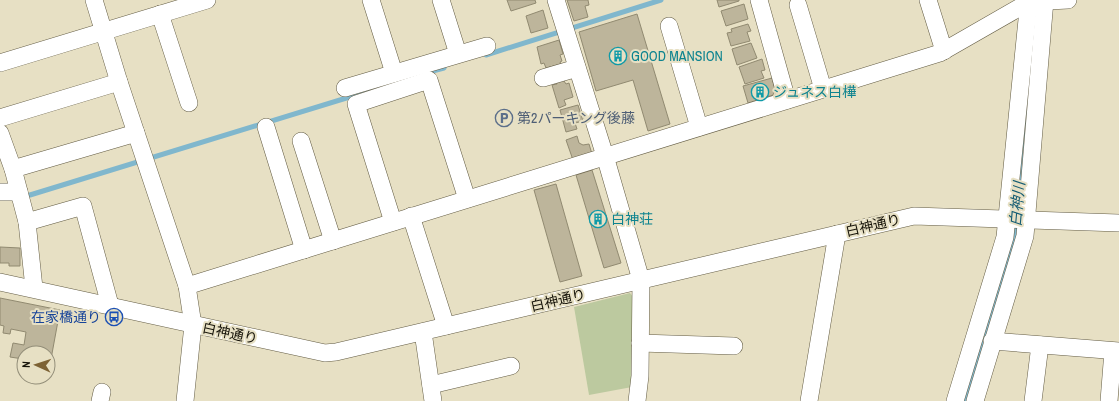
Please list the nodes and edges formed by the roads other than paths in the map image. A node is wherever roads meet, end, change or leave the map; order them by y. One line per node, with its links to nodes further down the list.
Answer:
1 (94, 0): 13 (street)
2 (206, 0): 11 (street)
3 (371, 0): 19 (street)
4 (441, 0): 16 (street)
5 (556, 0): 18 (street)
6 (759, 0): 26 (street)
7 (928, 0): 15 (street)
8 (1068, 0): 9 (street)
9 (1036, 1): 15 (street); 40 (street)
10 (798, 5): 24 (street)
11 (160, 14): 13 (street); 27 (street)
12 (669, 26): 30 (street)
13 (104, 31): 17 (street); 22 (street)
14 (487, 46): 16 (street)
15 (944, 51): 24 (street)
16 (458, 54): 19 (street)
17 (0, 63)
18 (577, 68): 20 (street); 34 (street)
19 (394, 73): 21 (street)
20 (543, 78)
21 (375, 79): 23 (street); 25 (street)
22 (119, 82): 28 (street); 31 (street)
23 (345, 88)
24 (823, 89): 26 (street)
25 (381, 96): 38 (street); 42 (street)
26 (787, 100): 30 (street)
27 (189, 104)
28 (0, 118)
29 (266, 127): 46 (street)
30 (699, 127): 34 (street)
31 (136, 133): 35 (street); 49 (street)
32 (1, 139): 35 (street)
33 (301, 141): 45 (street)
34 (605, 156): 38 (street); 47 (street)
35 (13, 169): 37 (street)
36 (0, 192): 37 (street)
37 (19, 192): 41 (street)
38 (466, 199): 39 (street)
39 (411, 216): 42 (street); 53 (street)
40 (1016, 219): 43 (street, 白神通り); 44 (street, 白神通り); 55 (street); 65 (street)
41 (27, 222): 50 (street); 51 (street)
42 (393, 222): 45 (street)
43 (1119, 224)
44 (837, 234): 47 (street, 白神通り); 64 (street)
45 (332, 241): 46 (street)
46 (304, 250): 49 (street)
47 (641, 280): 53 (street, 白神通り); 56 (street)
48 (0, 282): 50 (street, 白神通り)
49 (187, 286): 52 (street)
50 (34, 288): 51 (street, 白神通り)
51 (110, 305): 52 (street, 白神通り)
52 (193, 325): 54 (street, 白神通り); 62 (street)
53 (446, 326): 54 (street, 白神通り)
54 (423, 332): 61 (street)
55 (992, 341): 57 (street); 66 (street)
56 (640, 343): 58 (street); 63 (street)
57 (1040, 345): 59 (street); 67 (street)
58 (734, 346)
59 (1116, 351): 68 (street)
60 (511, 366): 61 (street)
61 (432, 393)
62 (185, 401)
63 (637, 401)
64 (809, 401)
65 (954, 401)
66 (975, 401)
67 (1033, 401)
68 (1109, 401)

